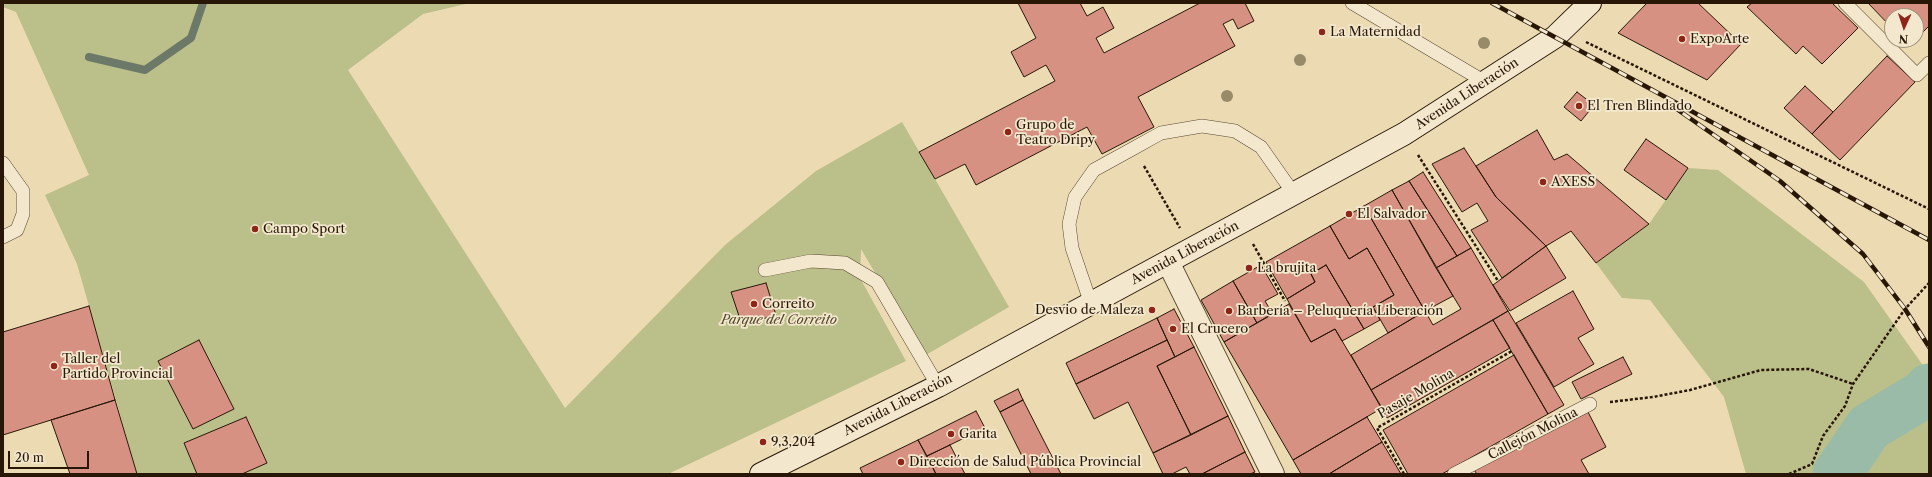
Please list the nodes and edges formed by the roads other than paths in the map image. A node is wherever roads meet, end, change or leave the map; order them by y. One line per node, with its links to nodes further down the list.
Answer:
1 (1352, 3): 5 (lane)
2 (1590, 3): 5 (main road, Avenida Liberación)
3 (1845, 3): 4 (lane)
4 (1929, 63)
5 (1485, 82): 7 (main road, Avenida Liberación)
6 (3, 163): 8 (lane)
7 (1294, 194): 9 (main road, Avenida Liberación); 11 (lane)
8 (3, 237)
9 (1168, 262): 11 (main road, Avenida Liberación); 15 (main road)
10 (765, 270): 12 (lane)
11 (1091, 304): 12 (main road, Avenida Liberación)
12 (938, 386): 14 (main road, Avenida Liberación)
13 (1590, 404): 16 (lane, Callejón Molina)
14 (761, 474)
15 (1273, 474)
16 (1454, 474)

